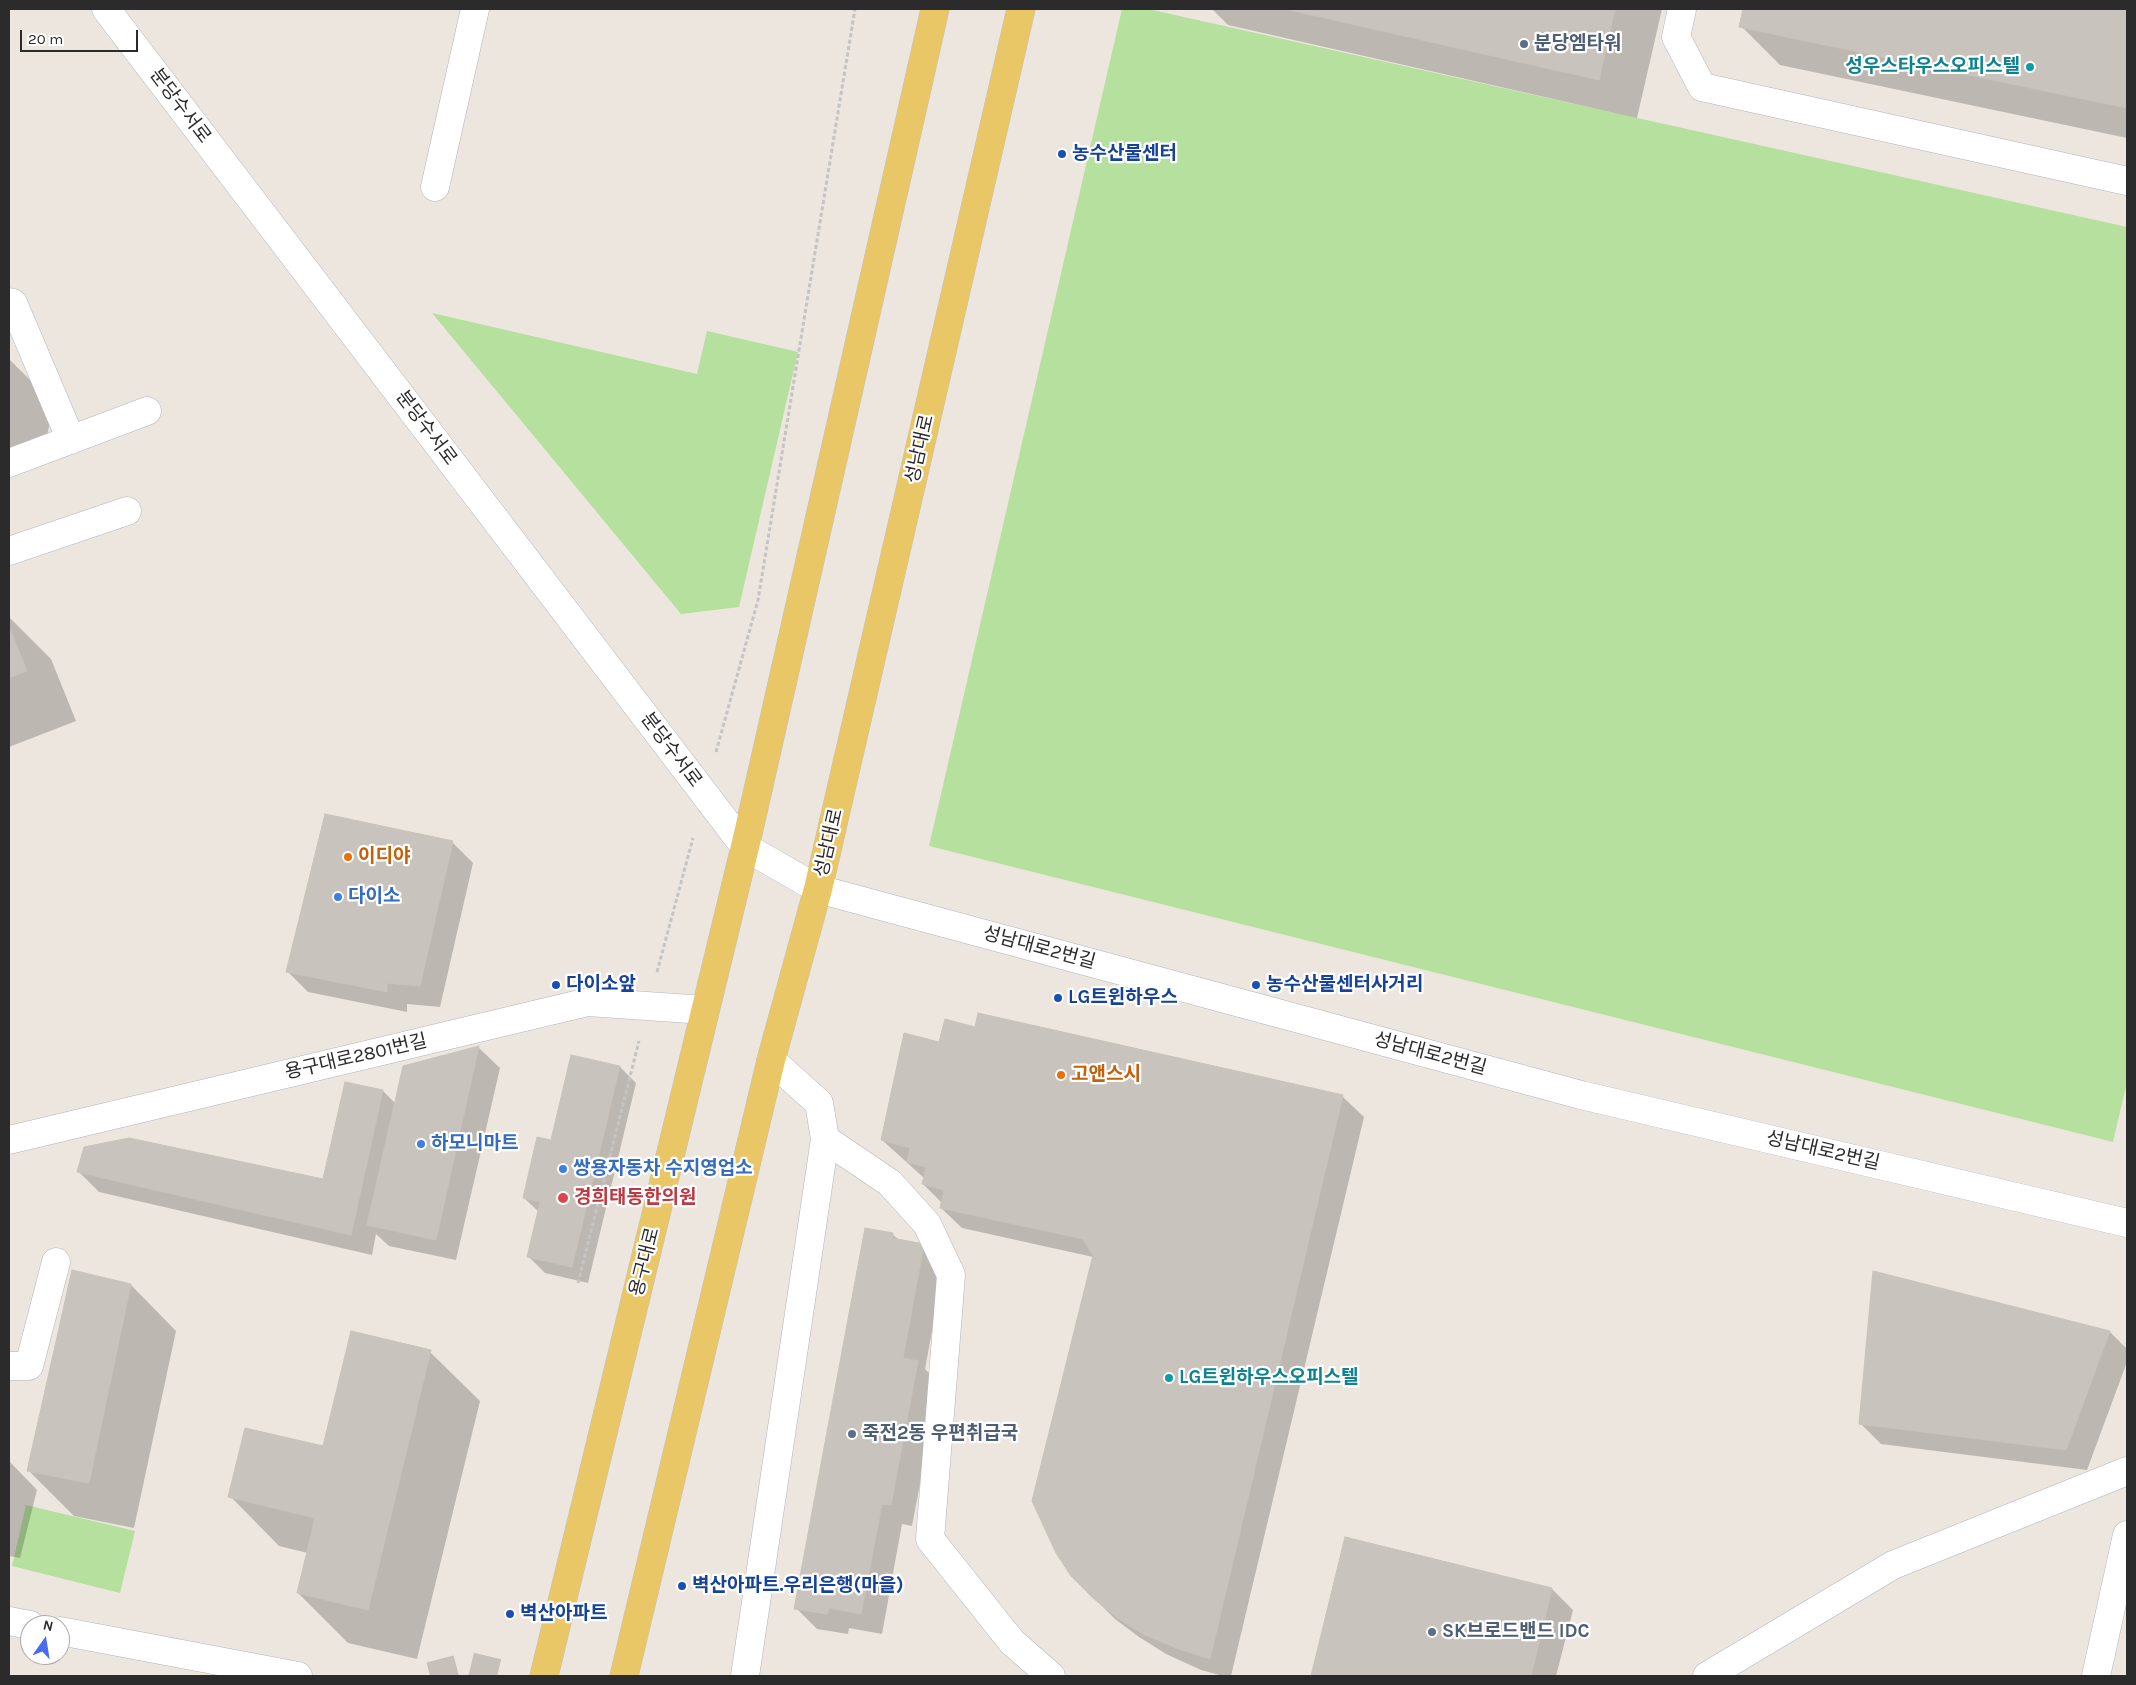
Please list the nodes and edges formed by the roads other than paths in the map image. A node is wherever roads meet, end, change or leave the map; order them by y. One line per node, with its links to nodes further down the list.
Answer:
1 (106, 9): 14 (street, 분당수서로)
2 (475, 9): 7 (street)
3 (935, 9): 14 (main road)
4 (1021, 9): 15 (main road, 성남대로)
5 (1682, 9): 6 (street)
6 (2127, 181)
7 (434, 187)
8 (9, 302): 10 (street)
9 (147, 411): 10 (street)
10 (71, 440): 11 (street)
11 (9, 463)
12 (126, 511): 13 (street)
13 (9, 551)
14 (745, 847): 15 (street, 성남대로2번길); 16 (main road, 용구대로)
15 (818, 889): 17 (main road); 20 (street, 성남대로2번길)
16 (705, 1010): 19 (street, 용구대로2801번길); 27 (main road, 용구대로)
17 (771, 1060): 18 (street); 28 (main road)
18 (825, 1139): 29 (street); 30 (street)
19 (9, 1140)
20 (2127, 1223)
21 (56, 1262): 22 (street)
22 (9, 1366)
23 (2127, 1471): 31 (street)
24 (2127, 1535): 32 (street)
25 (70, 1633): 26 (street)
26 (298, 1676)
27 (544, 1676)
28 (624, 1676)
29 (745, 1676)
30 (1051, 1676)
31 (1707, 1676)
32 (2096, 1676)

